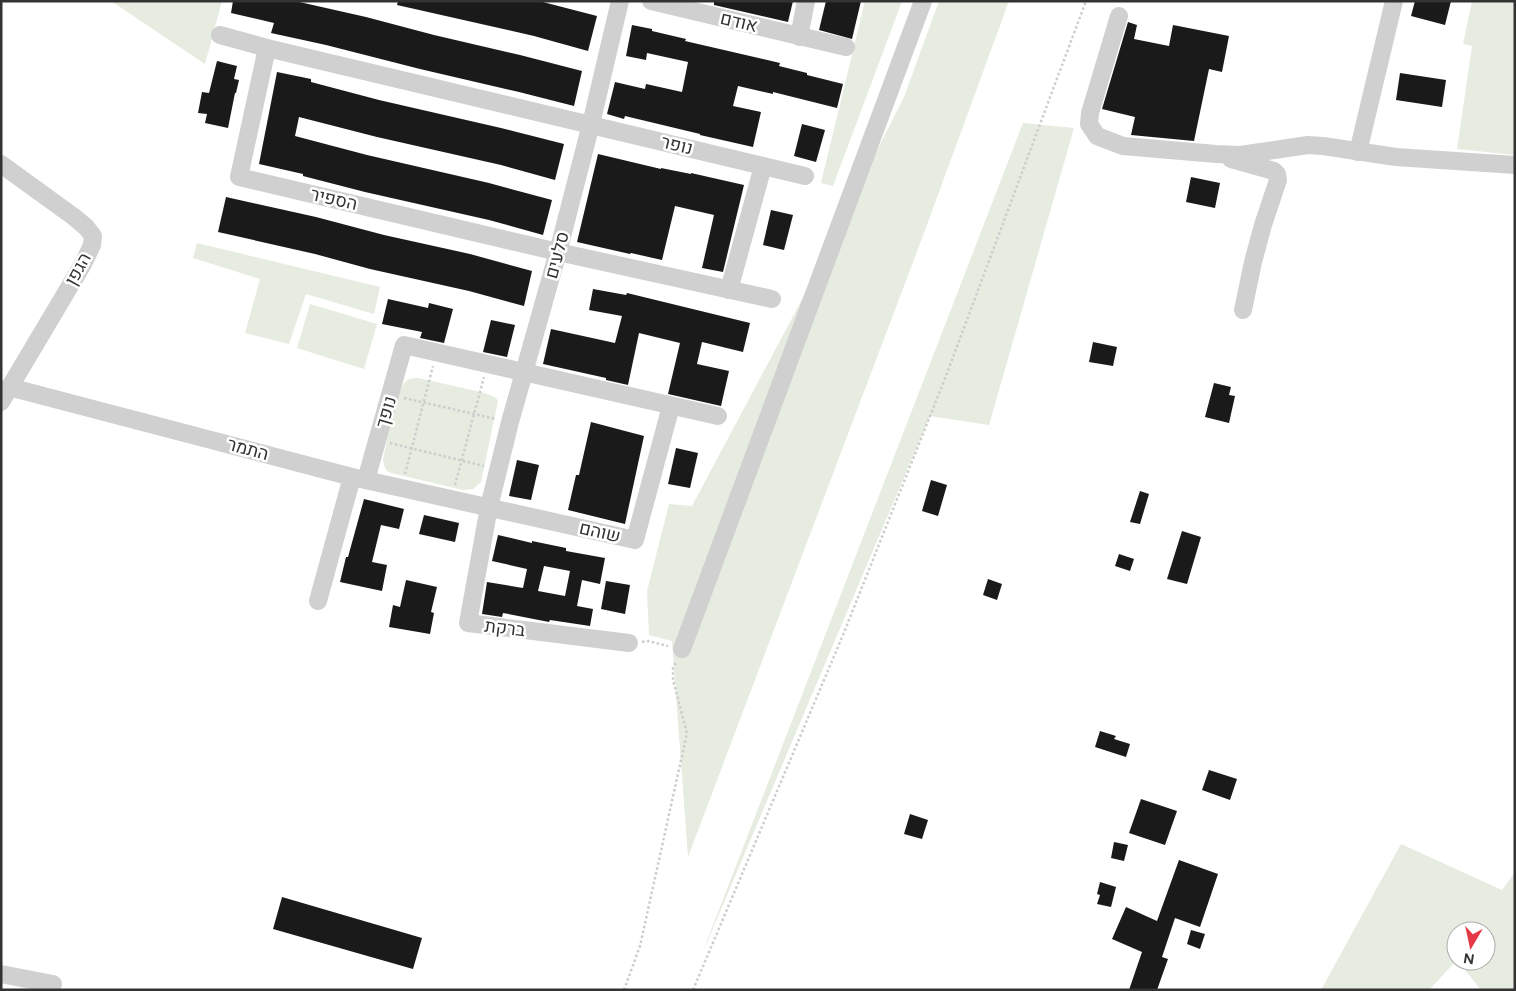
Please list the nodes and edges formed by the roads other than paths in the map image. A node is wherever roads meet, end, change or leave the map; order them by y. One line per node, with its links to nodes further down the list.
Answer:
1 (620, 1): 11 (street, סלעים)
2 (651, 1): 8 (street, אודם)
3 (806, 1): 8 (street)
4 (923, 1): 30 (street)
5 (1394, 1): 12 (street)
6 (1119, 16): 13 (street)
7 (220, 35): 10 (street)
8 (798, 37): 9 (street, אודם)
9 (846, 47)
10 (267, 48): 11 (street); 18 (street, הספיר)
11 (591, 124): 16 (street, נופר); 18 (street, סלעים)
12 (1358, 152): 13 (street); 15 (street)
13 (1216, 154): 21 (street)
14 (1, 164): 23 (street, הגפן)
15 (1515, 165)
16 (763, 166): 17 (street, נופר); 19 (street)
17 (805, 176)
18 (558, 252): 19 (street); 22 (street, סלעים)
19 (729, 290): 20 (street)
20 (772, 299)
21 (1244, 310)
22 (524, 372): 24 (street); 26 (street, נופך); 27 (street, סלעים)
23 (5, 394): 26 (street, התמר)
24 (671, 406): 25 (street); 27 (street, שוהם)
25 (718, 416)
26 (359, 478): 27 (street, התמר); 28 (street, נופך)
27 (489, 507): 29 (street, ברקת)
28 (318, 601)
29 (629, 643)
30 (682, 649)
31 (1, 974): 32 (street)
32 (53, 984)

